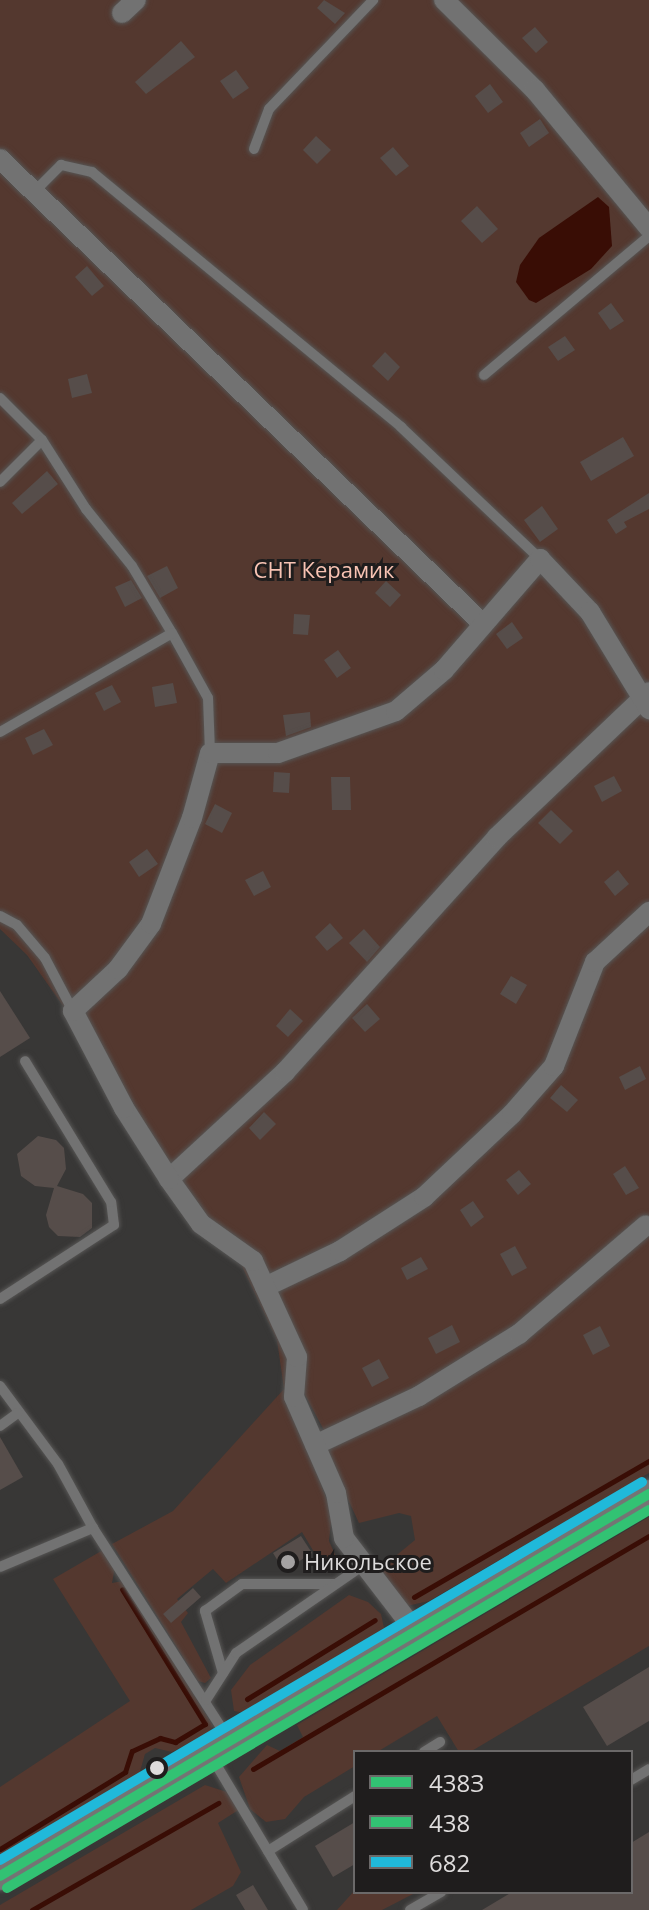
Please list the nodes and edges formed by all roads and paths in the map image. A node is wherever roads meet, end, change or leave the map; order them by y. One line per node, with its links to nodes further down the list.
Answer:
1 (373, 0): 3 (lane)
2 (444, 0): 6 (street)
3 (254, 149)
4 (0, 159): 5 (street)
5 (35, 191): 12 (lane); 13 (street)
6 (649, 228)
7 (649, 236): 8 (lane)
8 (484, 375)
9 (0, 398): 10 (lane)
10 (42, 440): 11 (lane); 14 (lane)
11 (0, 482)
12 (540, 559): 13 (street); 15 (street)
13 (481, 622): 17 (street)
14 (172, 633): 16 (lane); 17 (lane)
15 (647, 699): 22 (street)
16 (0, 732)
17 (210, 753): 20 (street)
18 (649, 912): 24 (street)
19 (0, 916): 20 (lane)
20 (73, 1011): 22 (street)
21 (25, 1061): 25 (lane)
22 (169, 1179): 24 (street)
23 (646, 1225): 29 (street)
24 (265, 1287): 29 (street)
25 (0, 1299)
26 (0, 1386): 27 (lane)
27 (18, 1413): 28 (lane); 31 (lane)
28 (0, 1426)
29 (315, 1445): 32 (street)
30 (649, 1494): 35 (main road)
31 (93, 1528): 33 (lane); 37 (lane)
32 (362, 1566): 34 (lane); 35 (street)
33 (0, 1567)
34 (334, 1584): 36 (lane); 36 (lane)
35 (416, 1632): 39 (main road)
36 (223, 1673): 37 (lane)
37 (206, 1700): 39 (lane)
38 (440, 1742): 40 (lane)
39 (220, 1748): 42 (lane); 43 (main road)
40 (427, 1750)
41 (353, 1797): 42 (lane)
42 (268, 1851): 45 (lane)
43 (0, 1876)
44 (438, 1894): 46 (lane)
45 (303, 1910)
46 (410, 1910)

